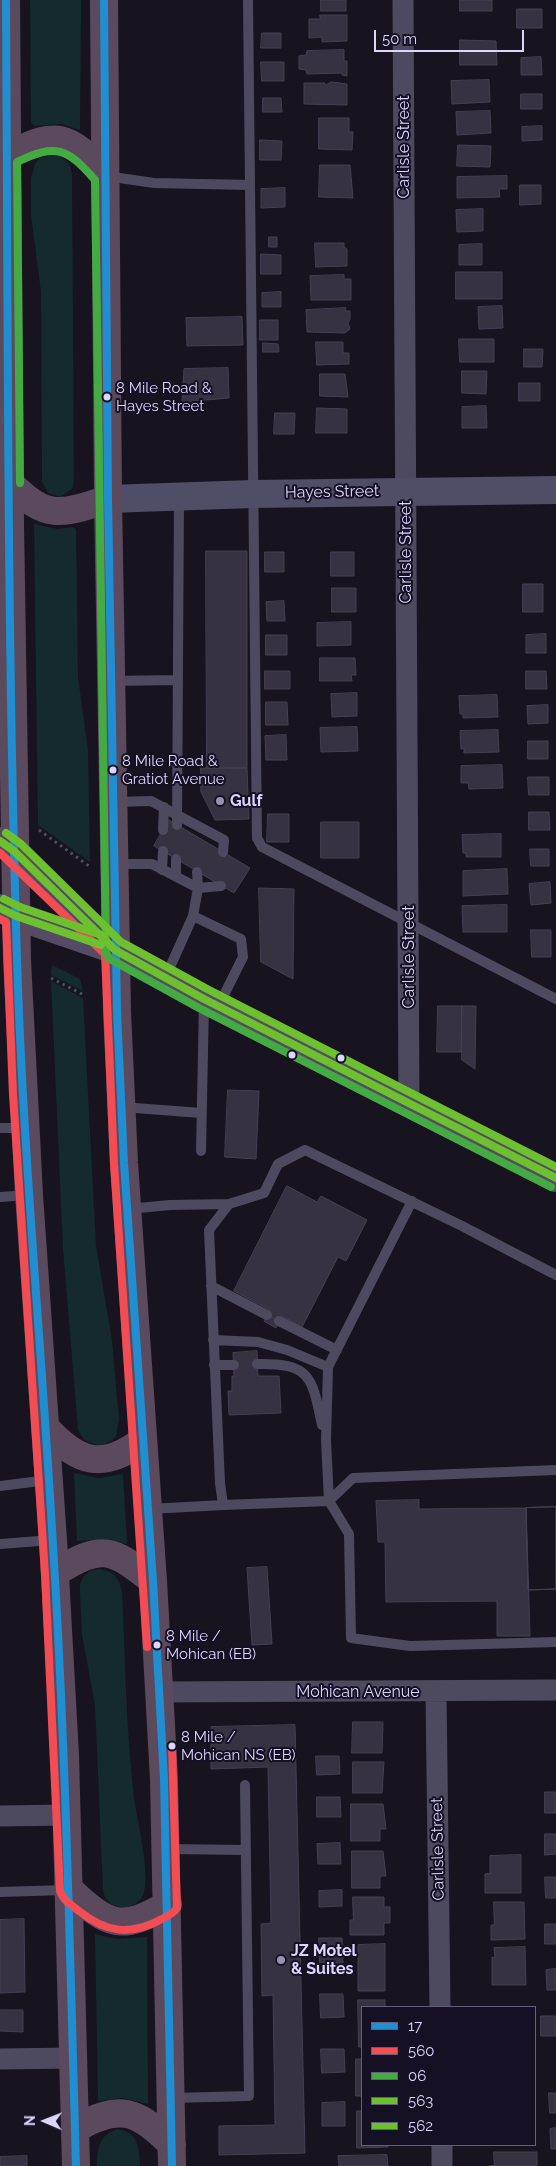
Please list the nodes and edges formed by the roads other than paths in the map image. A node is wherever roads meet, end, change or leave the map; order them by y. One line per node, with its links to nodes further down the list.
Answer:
1 (6, 0): 5 (highway)
2 (104, 0): 7 (highway)
3 (248, 0): 8 (lane)
4 (403, 0): 12 (street, Carlisle Street)
5 (3, 90): 6 (highway)
6 (7, 156): 7 (highway); 9 (highway)
7 (105, 176): 8 (lane); 15 (highway)
8 (250, 185): 13 (lane)
9 (4, 315): 10 (highway)
10 (10, 483): 15 (highway); 16 (highway)
11 (556, 490): 12 (street, Hayes Street)
12 (406, 491): 13 (street, Hayes Street); 39 (street, Carlisle Street)
13 (254, 494): 14 (street, Hayes Street); 39 (lane)
14 (179, 497): 15 (street, Hayes Street); 18 (lane)
15 (108, 500): 20 (highway)
16 (5, 521): 17 (highway)
17 (5, 567): 19 (highway)
18 (178, 680): 20 (lane); 23 (lane)
19 (6, 681): 27 (highway)
20 (110, 681): 21 (highway)
21 (112, 802): 22 (lane); 31 (highway)
22 (164, 808): 23 (lane); 25 (lane)
23 (177, 820): 24 (lane)
24 (199, 826): 26 (lane); 29 (lane)
25 (163, 830)
26 (199, 838)
27 (7, 846): 37 (highway); 40 (main road)
28 (163, 851): 32 (lane)
29 (223, 852)
30 (176, 859): 34 (lane)
31 (102, 865): 32 (lane); 40 (highway)
32 (162, 870): 34 (lane)
33 (198, 872): 36 (lane)
34 (176, 877): 36 (lane)
35 (221, 886): 36 (lane)
36 (198, 888): 38 (lane)
37 (8, 912): 40 (main road); 47 (highway)
38 (193, 916): 41 (lane); 43 (lane)
39 (408, 925): 42 (lane); 44 (street, Carlisle Street)
40 (115, 950): 41 (main road); 45 (highway)
41 (165, 978): 43 (main road)
42 (556, 999)
43 (211, 1002): 44 (main road); 46 (lane)
44 (409, 1104): 49 (main road)
45 (121, 1107): 46 (lane); 54 (highway)
46 (201, 1113): 48 (lane)
47 (12, 1128): 50 (highway)
48 (201, 1151)
49 (556, 1178)
50 (29, 1195): 51 (lane); 65 (highway)
51 (0, 1196)
52 (412, 1201): 53 (lane); 55 (lane); 60 (lane)
53 (229, 1204): 54 (lane); 56 (lane)
54 (126, 1209): 66 (highway)
55 (556, 1275)
56 (211, 1286): 57 (lane); 59 (lane)
57 (267, 1315)
58 (279, 1321): 60 (lane)
59 (213, 1340): 62 (lane); 64 (lane)
60 (337, 1350): 64 (lane)
61 (257, 1364): 67 (lane)
62 (214, 1365): 63 (lane); 72 (lane)
63 (234, 1365)
64 (328, 1367): 67 (lane)
65 (46, 1428): 66 (highway); 69 (highway)
66 (143, 1440): 73 (highway)
67 (326, 1440): 71 (lane)
68 (556, 1470): 71 (lane)
69 (49, 1480): 70 (lane); 74 (highway)
70 (0, 1486)
71 (329, 1501): 72 (lane); 78 (lane)
72 (223, 1505): 73 (lane)
73 (148, 1510): 77 (highway)
74 (53, 1540): 75 (lane); 76 (highway)
75 (0, 1544)
76 (55, 1573): 77 (highway); 83 (highway)
77 (153, 1581): 80 (highway)
78 (556, 1642)
79 (556, 1690): 81 (street, Mohican Avenue)
80 (160, 1692): 81 (street, Mohican Avenue); 85 (highway)
81 (436, 1692): 90 (street, Carlisle Street)
82 (245, 1785): 86 (lane)
83 (67, 1815): 84 (street); 87 (highway)
84 (0, 1816)
85 (166, 1849): 86 (lane); 89 (highway)
86 (246, 1850): 93 (lane)
87 (70, 1890): 88 (lane); 89 (highway); 91 (highway)
88 (0, 1892)
89 (168, 1904): 93 (highway)
90 (440, 2006)
91 (74, 2058): 92 (street); 94 (highway)
92 (0, 2059)
93 (171, 2098): 96 (highway)
94 (75, 2129): 96 (highway); 97 (highway)
95 (442, 2146): 98 (street)
96 (172, 2156)
97 (76, 2166)
98 (442, 2166)

